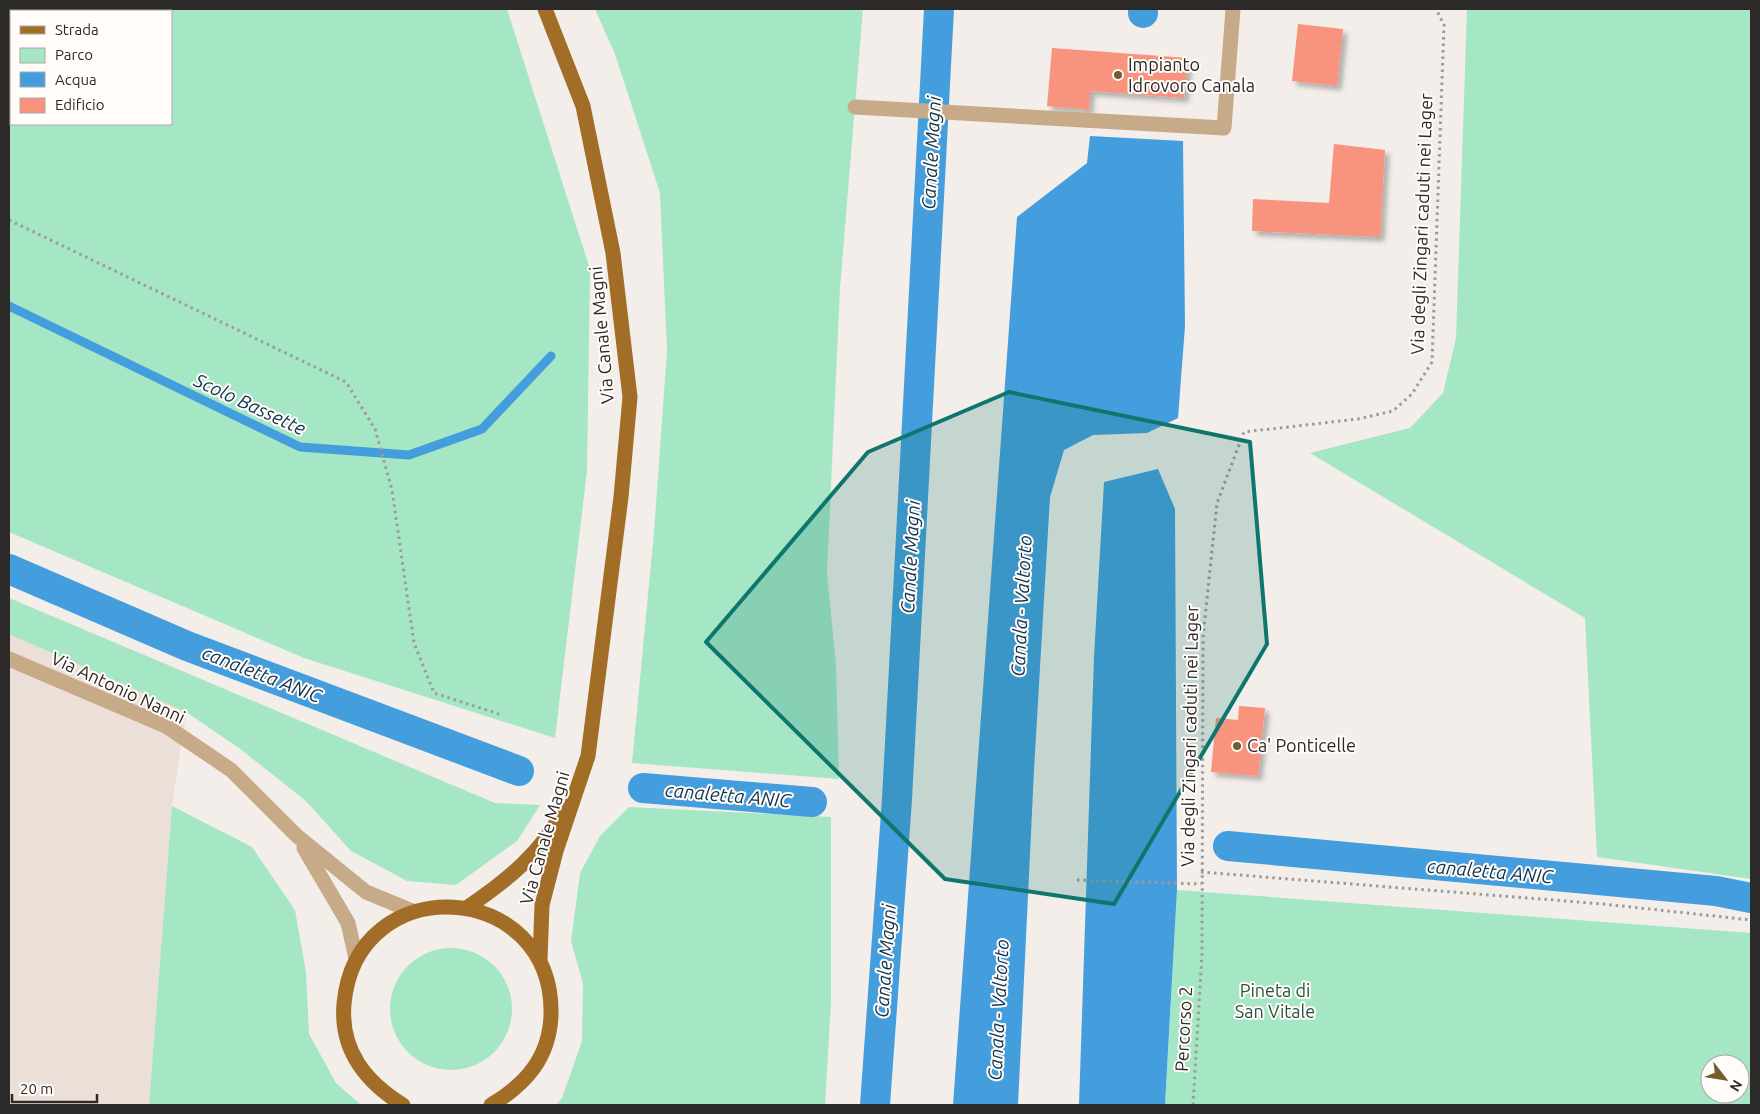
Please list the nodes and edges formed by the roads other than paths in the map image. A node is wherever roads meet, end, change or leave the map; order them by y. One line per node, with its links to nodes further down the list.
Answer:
1 (545, 9): 5 (main road, Via Canale Magni)
2 (1233, 9): 3 (street)
3 (855, 107)
4 (9, 659): 6 (street, Via Antonio Nanni)
5 (588, 756): 7 (main road, Via Canale Magni); 10 (main road, Via Canale Magni)
6 (297, 836): 8 (street, Via Antonio Nanni); 9 (street, Via Antonio Nanni)
7 (468, 907): 8 (main road); 10 (main road)
8 (412, 911): 9 (main road)
9 (356, 958): 12 (main road)
10 (540, 960): 11 (main road)
11 (514, 1091): 13 (main road); 14 (main road)
12 (403, 1105)
13 (491, 1105)
14 (508, 1105)

